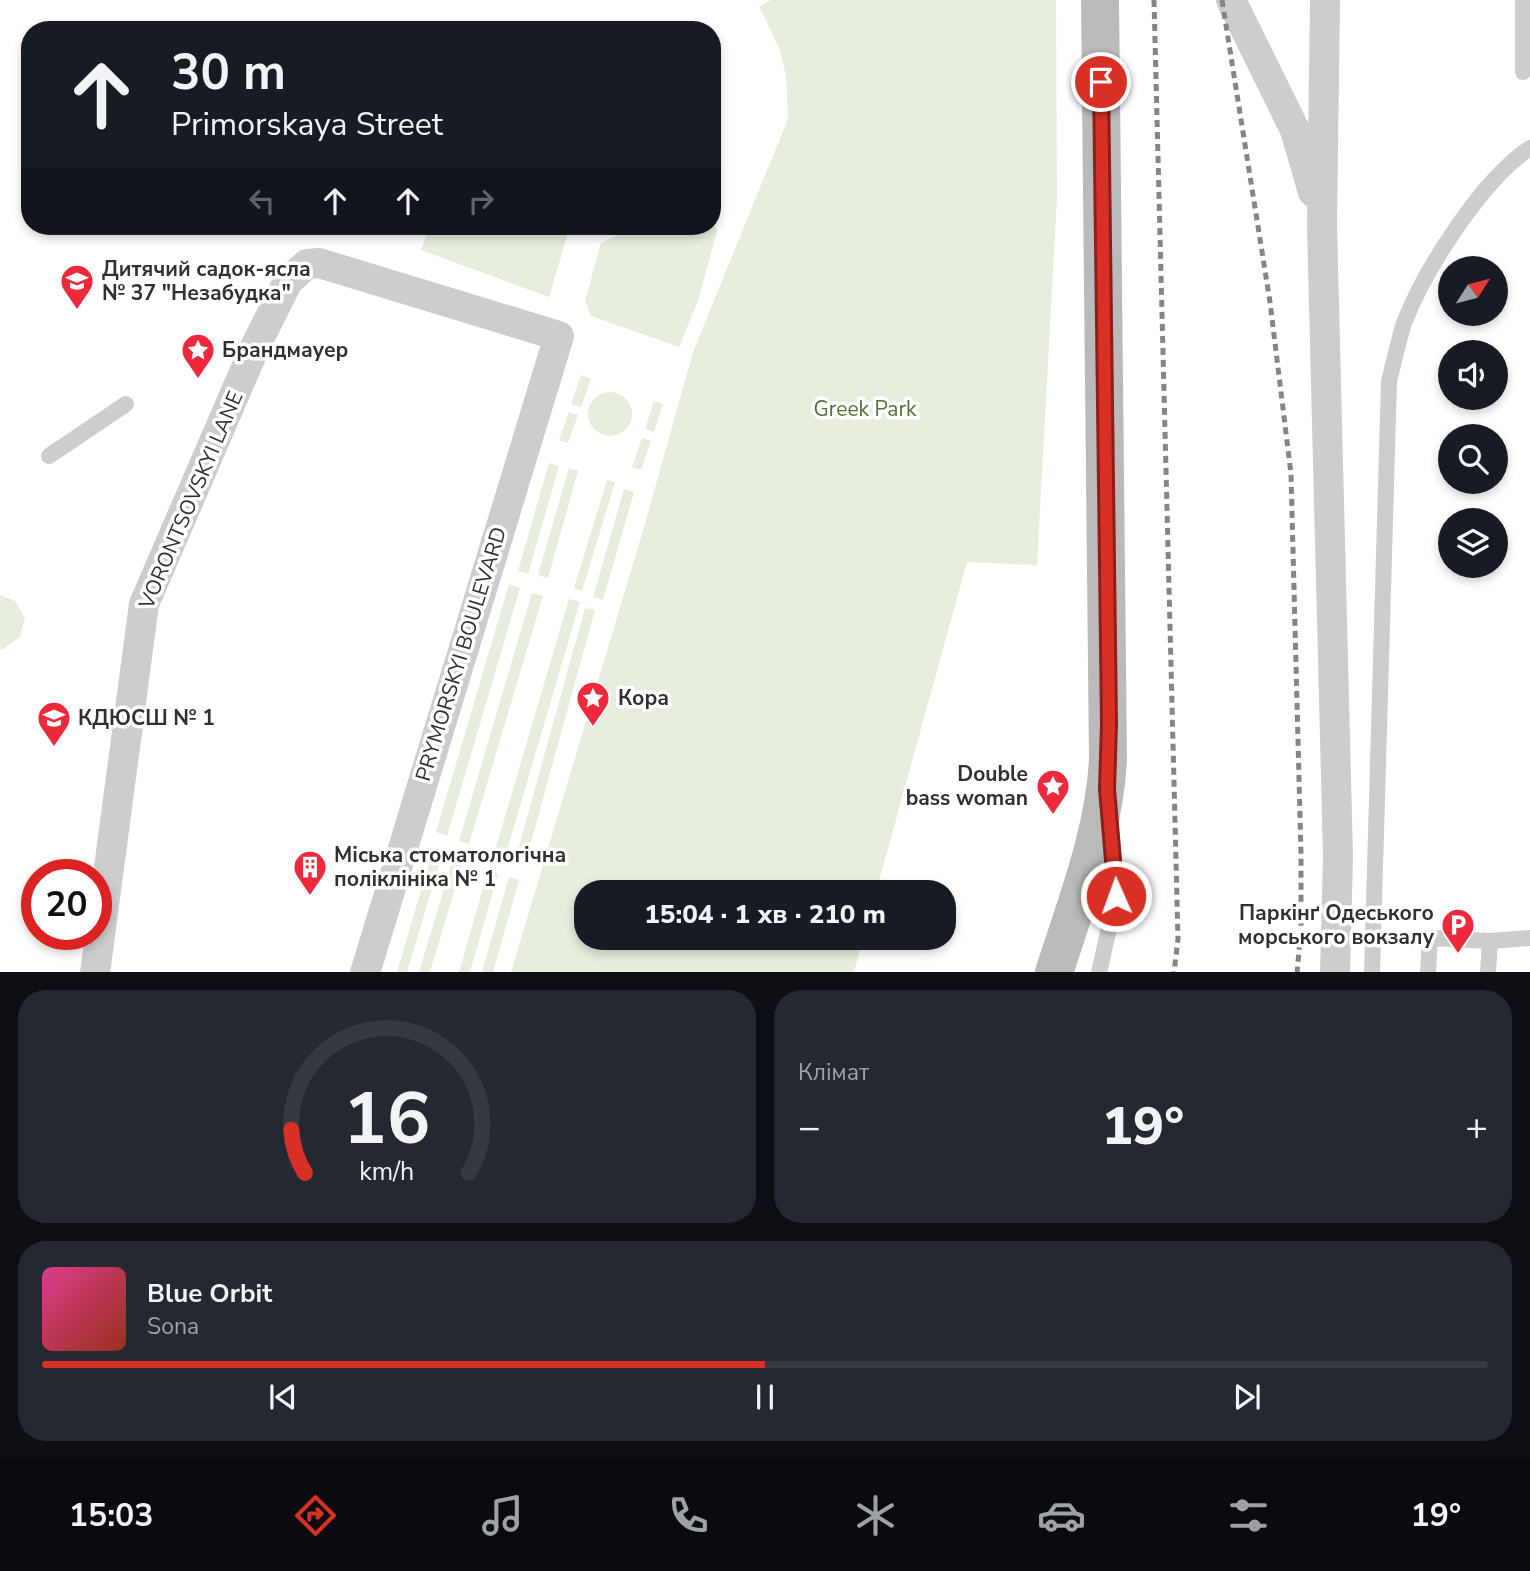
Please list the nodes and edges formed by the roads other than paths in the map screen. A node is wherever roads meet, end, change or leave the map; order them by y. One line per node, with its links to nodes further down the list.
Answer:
1 (1100, 0): 11 (main road)
2 (1231, 0): 7 (street)
3 (1325, 0): 7 (street)
4 (1522, 0): 5 (lane)
5 (1523, 72)
6 (1530, 148): 19 (lane)
7 (1322, 225): 18 (street)
8 (559, 336): 14 (street, VORONTSOVSKYI LANE); 15 (street, PRYMORSKYI BOULEVARD)
9 (126, 404): 10 (lane)
10 (49, 456)
11 (1107, 789): 16 (main road); 17 (lane)
12 (1530, 938): 13 (lane)
13 (1490, 941): 20 (lane); 21 (lane)
14 (95, 972)
15 (365, 972)
16 (1054, 972)
17 (1099, 972)
18 (1335, 972)
19 (1372, 972)
20 (1428, 972)
21 (1489, 972)

